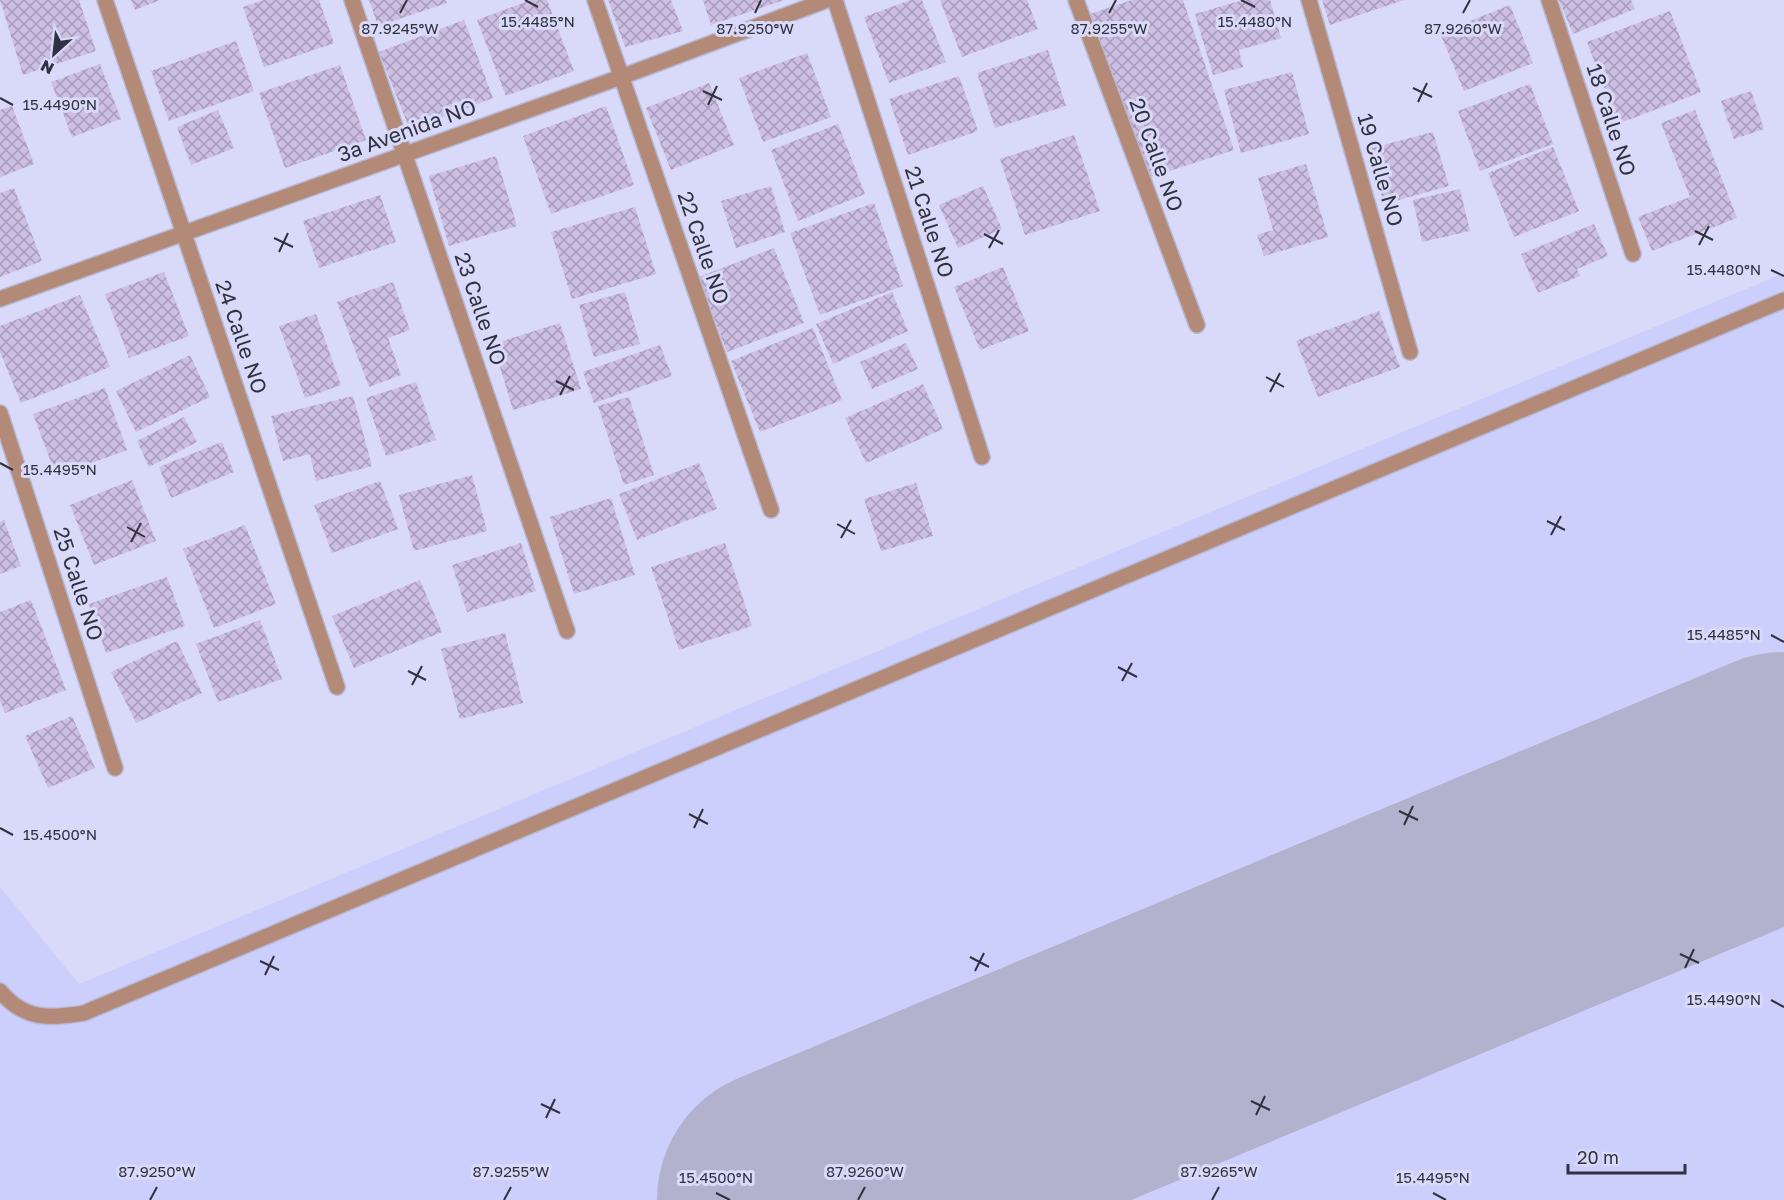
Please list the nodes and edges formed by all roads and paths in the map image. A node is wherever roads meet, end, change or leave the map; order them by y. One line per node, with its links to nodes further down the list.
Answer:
1 (105, 0): 11 (street, 24 Calle NO)
2 (352, 0): 10 (street, 23 Calle NO)
3 (595, 0): 9 (street, 22 Calle NO)
4 (826, 0): 9 (street, 3a Avenida NO)
5 (835, 0): 18 (street, 21 Calle NO)
6 (1076, 0): 15 (street, 20 Calle NO)
7 (1309, 0): 16 (street, 19 Calle NO)
8 (1548, 0): 12 (street, 18 Calle NO)
9 (621, 77): 10 (street, 3a Avenida NO); 19 (street, 22 Calle NO)
10 (405, 154): 11 (street, 3a Avenida NO); 20 (street, 23 Calle NO)
11 (184, 233): 13 (street, 3a Avenida NO); 21 (street, 24 Calle NO)
12 (1633, 254)
13 (0, 299)
14 (1784, 300): 23 (street)
15 (1197, 325)
16 (1410, 352)
17 (0, 413): 22 (street, 25 Calle NO)
18 (982, 456)
19 (771, 510)
20 (567, 631)
21 (337, 687)
22 (115, 768)
23 (0, 991)

